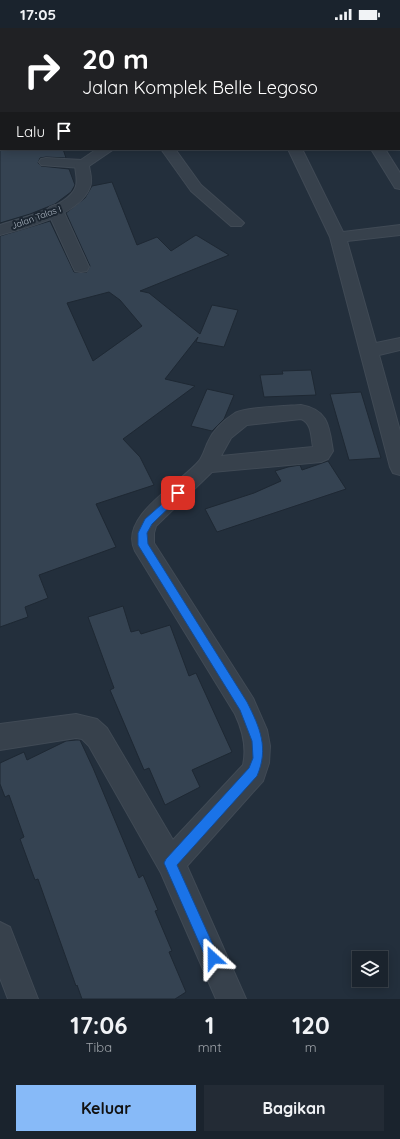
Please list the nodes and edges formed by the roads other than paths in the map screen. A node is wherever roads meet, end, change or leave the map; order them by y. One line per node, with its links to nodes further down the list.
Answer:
1 (104, 150): 6 (street)
2 (169, 150): 9 (street)
3 (295, 150): 12 (street)
4 (379, 150): 7 (street)
5 (46, 162): 6 (street)
6 (82, 164): 8 (street, Jalan Talas I)
7 (400, 185)
8 (55, 210): 10 (street, Jalan Talas I); 13 (street)
9 (236, 223)
10 (0, 230)
11 (400, 230): 12 (street)
12 (338, 236): 15 (street)
13 (81, 267)
14 (400, 344): 15 (street)
15 (369, 351): 17 (street)
16 (207, 465): 16 (street); 19 (street)
17 (400, 467)
18 (0, 738): 19 (street)
19 (170, 863): 22 (street)
20 (0, 937): 21 (street)
21 (23, 999)
22 (231, 999)

